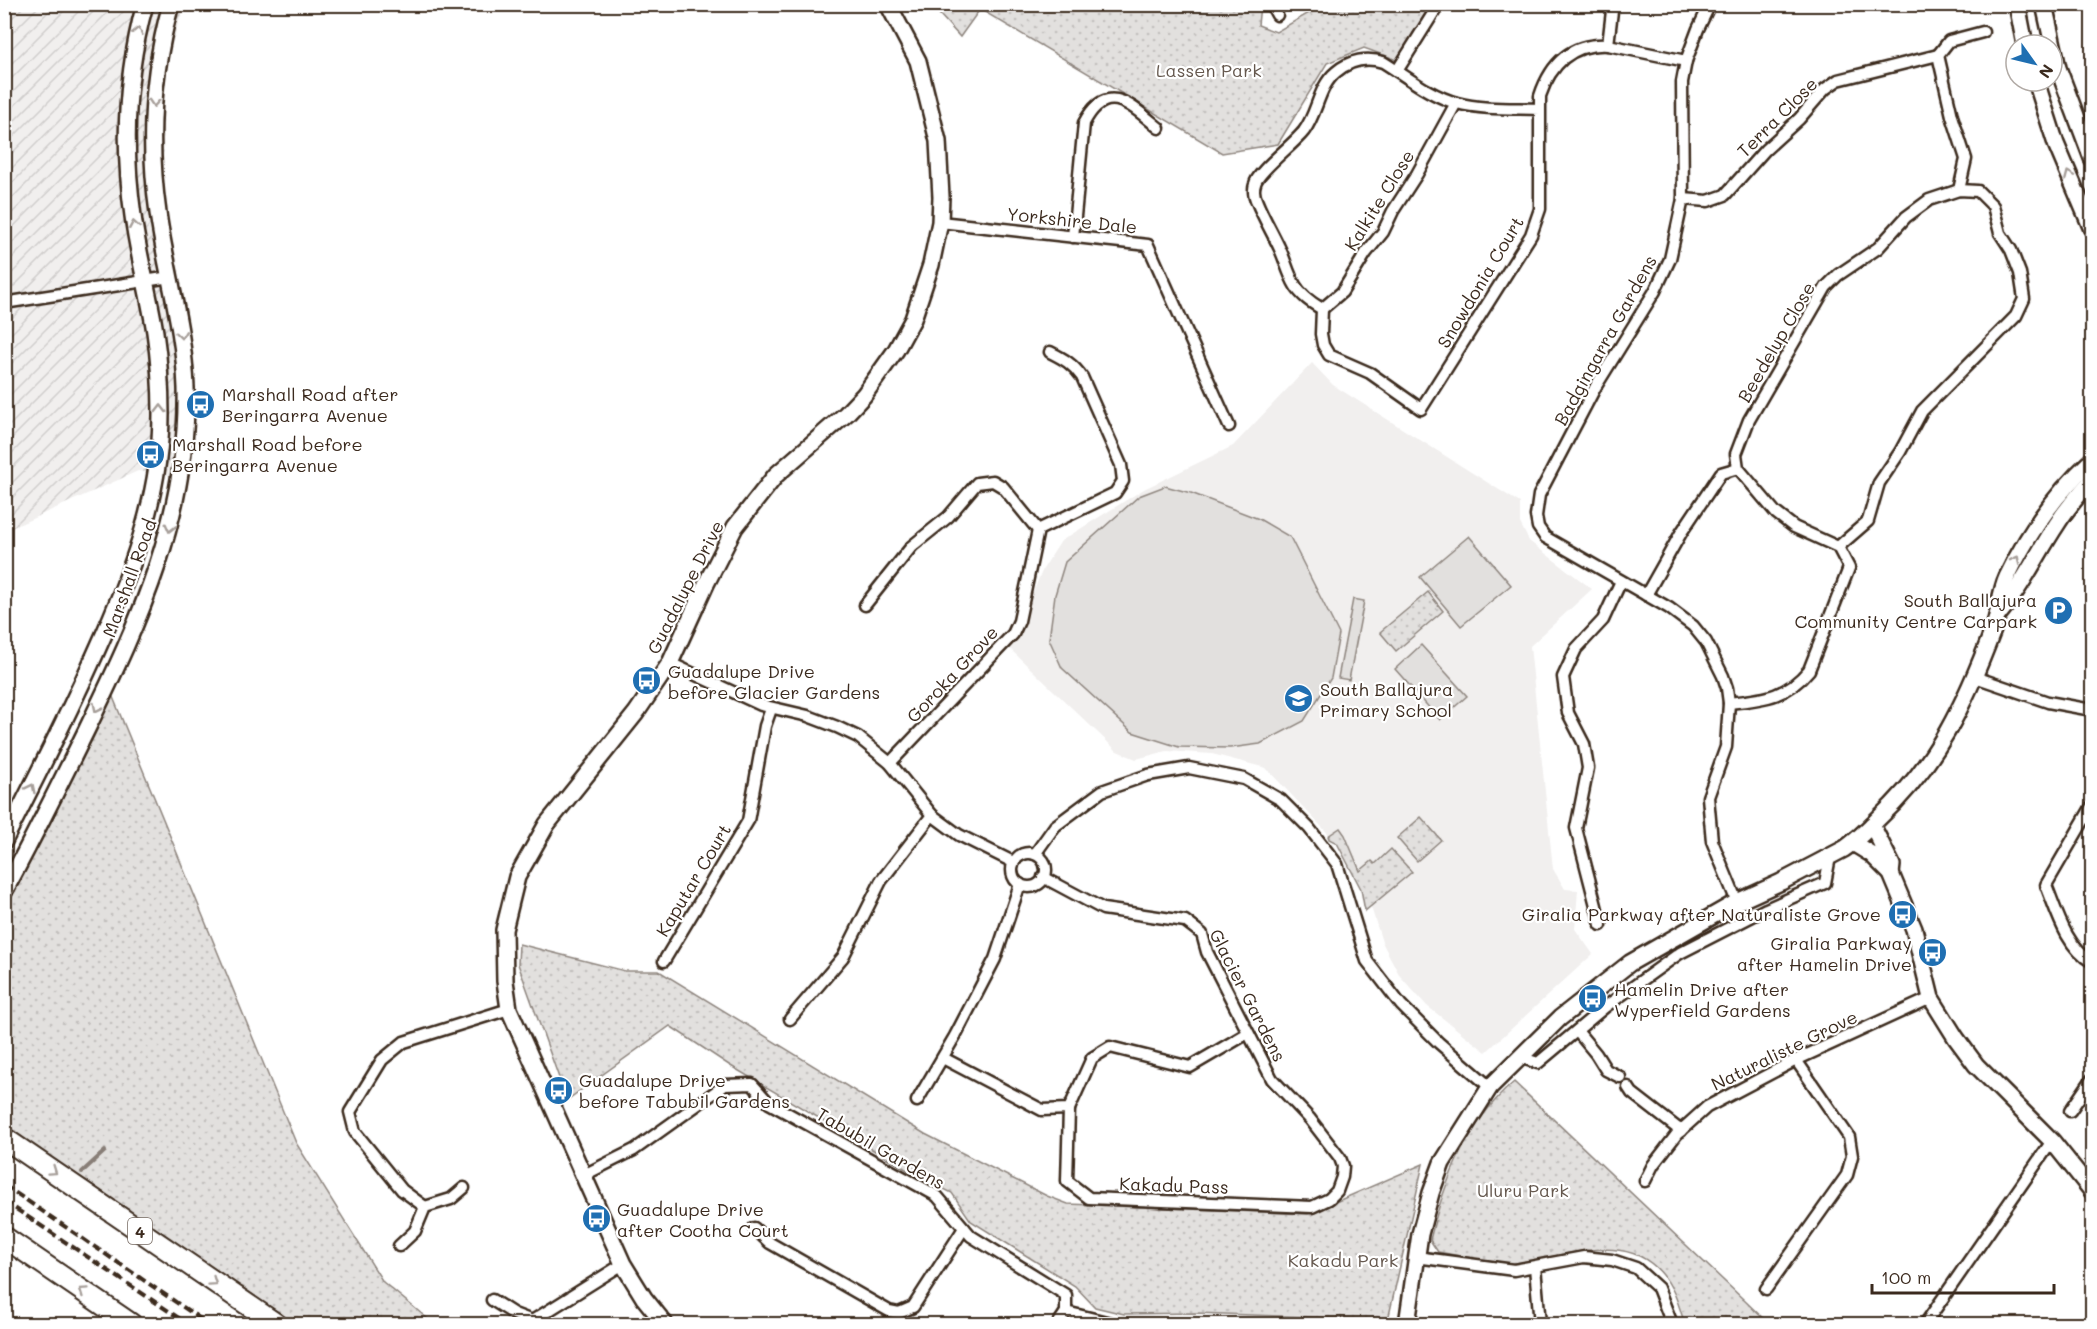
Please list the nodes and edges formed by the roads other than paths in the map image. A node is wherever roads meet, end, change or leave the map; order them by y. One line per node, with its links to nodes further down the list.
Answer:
1 (145, 4): 28 (street, Marshall Road, one-way to 1)
2 (171, 4): 27 (street, Marshall Road, one-way to 27)
3 (888, 4): 24 (street, Guadalupe Drive)
4 (1271, 4): 10 (street)
5 (1439, 4): 16 (street)
6 (1611, 4): 13 (street)
7 (1710, 4): 15 (street, Badgingarra Gardens)
8 (2017, 4): 12 (street)
9 (2044, 4): 21 (street)
10 (1278, 15)
11 (1983, 32): 14 (street, Terra Close)
12 (2023, 33)
13 (1608, 45): 15 (street, Snowdonia Court); 19 (street, Snowdonia Court)
14 (1938, 56): 22 (street); 23 (street, Terra Close)
15 (1686, 61): 23 (street, Badgingarra Gardens)
16 (1398, 71): 18 (street); 30 (street)
17 (2040, 93): 25 (street, one-way to 17)
18 (1456, 103): 19 (street); 30 (street, Kalkite Close)
19 (1540, 109): 30 (street, Snowdonia Court)
20 (1159, 128): 26 (street)
21 (2092, 158)
22 (1959, 190): 34 (street, Beedelup Close); 37 (street)
23 (1683, 199): 38 (street, Badgingarra Gardens)
24 (940, 222): 26 (street, Yorkshire Dale); 42 (street, Guadalupe Drive)
25 (2092, 229)
26 (1073, 237): 32 (street, Yorkshire Dale)
27 (170, 277): 28 (street); 59 (street, Marshall Road, one-way to 59)
28 (146, 282): 29 (street); 51 (street, Marshall Road, one-way to 28)
29 (4, 303)
30 (1322, 309)
31 (1050, 352): 36 (street)
32 (1229, 426)
33 (2092, 460): 41 (street, one-way to 33)
34 (1738, 468): 37 (street); 39 (street)
35 (2092, 480): 41 (street)
36 (1038, 530): 40 (street); 47 (street, Goroka Grove)
37 (1838, 547): 44 (street)
38 (1621, 581): 39 (street, Badgingarra Gardens); 61 (street)
39 (1646, 595): 44 (street, Badgingarra Gardens)
40 (866, 605)
41 (1998, 615): 43 (street)
42 (670, 663): 45 (street); 65 (street, Guadalupe Drive)
43 (1975, 676): 46 (street); 50 (street)
44 (1729, 703): 60 (street, Badgingarra Gardens)
45 (771, 709): 47 (street); 62 (street, Kaputar Court)
46 (2092, 710)
47 (890, 763): 49 (street)
48 (2092, 806): 63 (street)
49 (933, 815): 55 (street); 66 (street)
50 (1872, 825): 52 (street); 56 (street)
51 (4, 841)
52 (1853, 843): 54 (street); 56 (street)
53 (1035, 854): 55 (street); 57 (street); 74 (street)
54 (1830, 857): 60 (street); 67 (street)
55 (1013, 862): 58 (street)
56 (1891, 874): 64 (street)
57 (1043, 877): 58 (street); 68 (street, Glacier Gardens)
58 (1020, 884): 69 (street)
59 (4, 892)
60 (1737, 902): 70 (street)
61 (1601, 925)
62 (664, 961)
63 (2090, 961)
64 (1931, 998): 71 (street, Naturaliste Grove); 81 (street)
65 (509, 1009): 82 (street, Guadalupe Drive); 87 (street)
66 (790, 1019)
67 (1577, 1031): 70 (street); 72 (street)
68 (1248, 1033): 77 (street); 83 (street, Glacier Gardens)
69 (943, 1058): 76 (street); 77 (street)
70 (1519, 1058): 74 (street)
71 (1796, 1060): 79 (street, Naturaliste Grove); 95 (street)
72 (1620, 1077)
73 (2092, 1079): 78 (street)
74 (1490, 1087): 92 (street)
75 (1629, 1087): 79 (street)
76 (917, 1101)
77 (1069, 1109): 83 (street, Kakadu Pass)
78 (2070, 1112)
79 (1681, 1131): 84 (street, Naturaliste Grove)
80 (4, 1138): 100 (highway, 4, one-way to 100)
81 (2052, 1141): 86 (street); 107 (street)
82 (584, 1175): 89 (street, Tabubil Gardens); 93 (street, Guadalupe Drive)
83 (1342, 1177)
84 (1645, 1181)
85 (464, 1188): 87 (street)
86 (2092, 1191)
87 (425, 1207): 91 (street)
88 (754, 1228): 89 (street)
89 (964, 1228): 97 (street, Tabubil Gardens)
90 (4, 1237): 99 (highway, one-way to 90)
91 (399, 1246)
92 (1416, 1257): 94 (street); 104 (street)
93 (623, 1264): 98 (street); 101 (street, Guadalupe Drive)
94 (1535, 1267): 105 (street); 106 (street)
95 (1767, 1289)
96 (492, 1300): 98 (street)
97 (1066, 1312): 102 (street); 103 (street)
98 (532, 1323)
99 (131, 1324)
100 (276, 1324)
101 (665, 1324)
102 (1058, 1324)
103 (1115, 1324)
104 (1407, 1324)
105 (1540, 1324)
106 (1672, 1324)
107 (1926, 1324)

